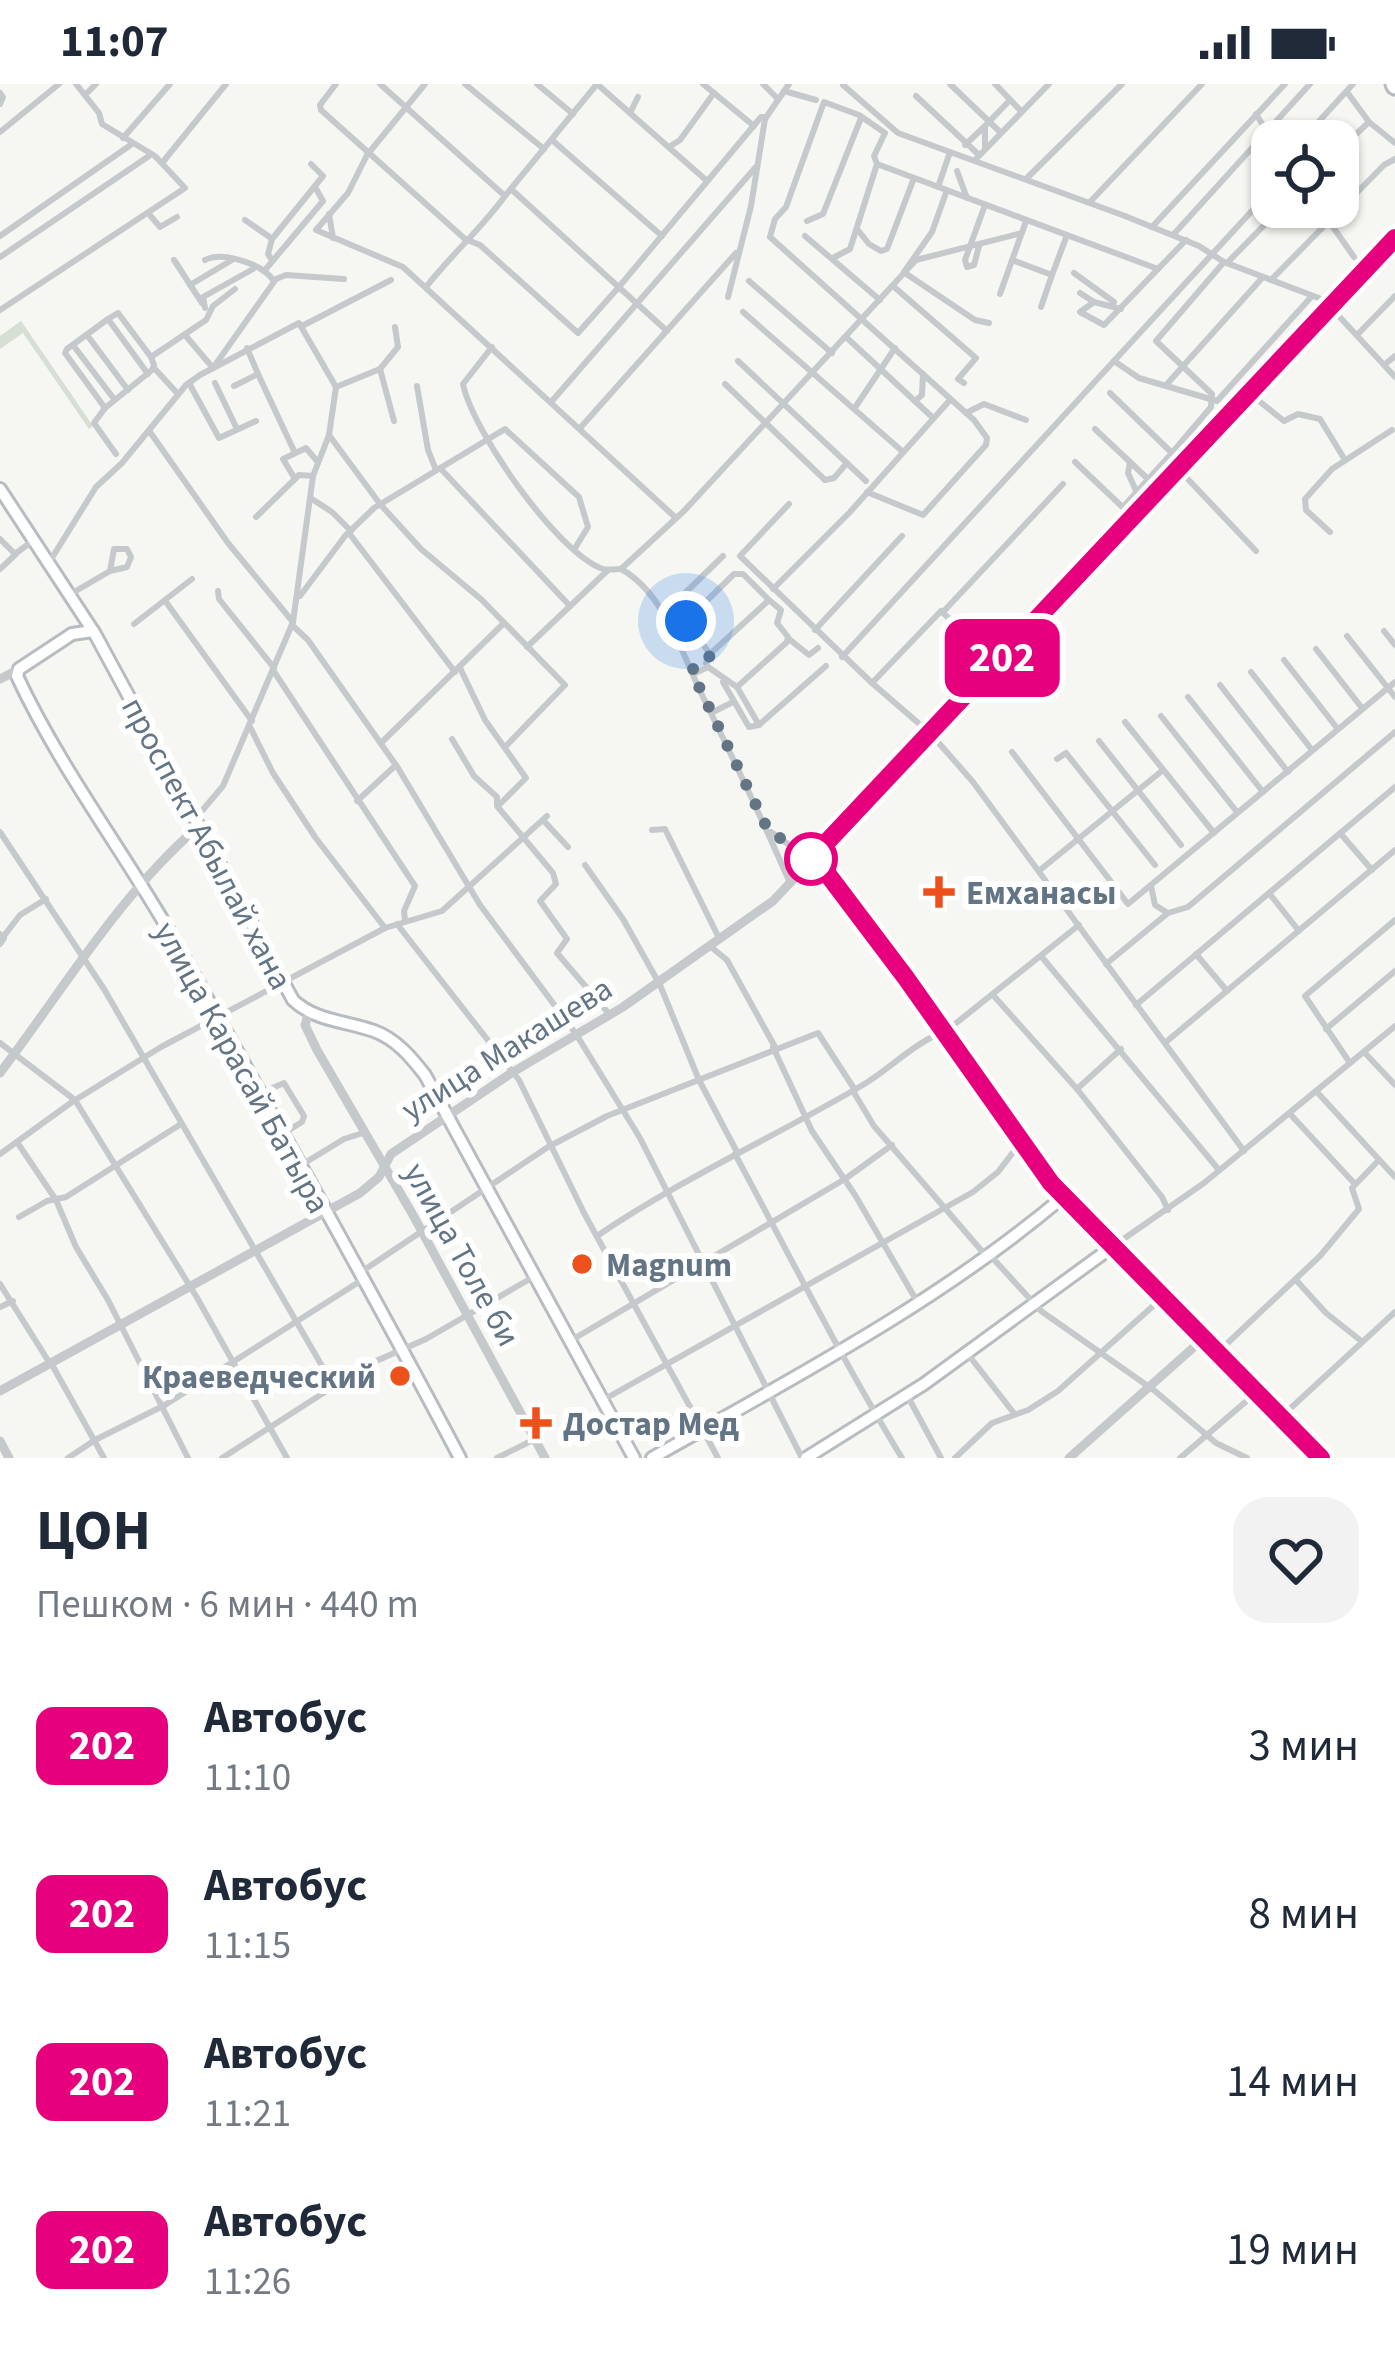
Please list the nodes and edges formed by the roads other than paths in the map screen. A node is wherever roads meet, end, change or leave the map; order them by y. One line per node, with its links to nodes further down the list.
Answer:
1 (9, 84): 25 (street)
2 (59, 84): 48 (street)
3 (76, 84): 27 (street)
4 (96, 84): 27 (street)
5 (170, 84): 50 (street)
6 (226, 84): 64 (street)
7 (336, 84): 60 (street)
8 (380, 84): 33 (street)
9 (425, 84): 33 (street)
10 (465, 84): 57 (street)
11 (537, 84): 36 (street)
12 (597, 84): 35 (street); 36 (street)
13 (703, 84): 26 (street)
14 (763, 84): 24 (street)
15 (950, 84): 44 (street)
16 (995, 84): 31 (street)
17 (1122, 84): 69 (street)
18 (1202, 84): 76 (street)
19 (1285, 84): 37 (street)
20 (1310, 84): 41 (street)
21 (843, 85): 46 (street)
22 (1044, 86): 34 (street)
23 (1350, 88): 42 (street); 43 (street)
24 (783, 91): 30 (street); 38 (street)
25 (0, 92): 32 (street)
26 (713, 93): 45 (street); 56 (street)
27 (85, 95): 50 (street)
28 (916, 96): 54 (street)
29 (638, 97): 35 (street)
30 (816, 100)
31 (1010, 100): 34 (street); 44 (street)
32 (0, 104)
33 (406, 107): 60 (street); 74 (street)
34 (1021, 112): 49 (street)
35 (630, 113): 56 (street)
36 (573, 114): 51 (street)
37 (1256, 115): 40 (street); 86 (street)
38 (766, 117): 45 (street); 67 (street)
39 (861, 118): 46 (street); 84 (street); 148 (street)
40 (1260, 120)
41 (1277, 120)
42 (1320, 120)
43 (1369, 122): 47 (street); 52 (street)
44 (986, 124): 49 (street); 54 (street); 55 (street)
45 (754, 126): 70 (street)
46 (887, 130): 59 (street); 66 (street)
47 (1359, 131)
48 (0, 132)
49 (1001, 132): 55 (street)
50 (123, 138): 53 (street)
51 (552, 140): 57 (street); 96 (street)
52 (1395, 143)
53 (132, 144): 61 (street); 95 (street)
54 (965, 145): 62 (street)
55 (985, 146): 62 (street)
56 (669, 148): 70 (street)
57 (544, 149): 74 (street)
58 (1251, 149): 94 (street)
59 (950, 152): 62 (street); 72 (street)
60 (369, 153): 80 (street); 100 (street)
61 (149, 156): 64 (street); 107 (street)
62 (976, 157): 69 (street)
63 (1395, 159): 73 (street)
64 (162, 164): 79 (street)
65 (311, 164): 71 (street)
66 (877, 164): 68 (street); 90 (street)
67 (755, 168): 105 (street); 138 (street)
68 (914, 178): 72 (street); 90 (street)
69 (1027, 178): 76 (street)
70 (707, 181): 96 (street)
71 (314, 187): 101 (street); 104 (street)
72 (944, 189): 75 (street); 75 (street); 120 (street)
73 (1359, 190)
74 (508, 192): 100 (street); 130 (street)
75 (967, 198): 77 (street)
76 (1090, 202): 86 (street)
77 (985, 205): 83 (street); 103 (street)
78 (1251, 211): 106 (street)
79 (149, 214): 85 (street); 145 (street)
80 (329, 214): 98 (street); 98 (street)
81 (177, 217): 85 (street)
82 (245, 220): 101 (street)
83 (1026, 220): 91 (street); 93 (street)
84 (807, 221)
85 (160, 227): 92 (street)
86 (1152, 227): 94 (street)
87 (1261, 228): 115 (street)
88 (1321, 228): 122 (street)
89 (1334, 228): 108 (street)
90 (857, 229): 109 (street)
91 (1022, 233): 103 (street); 113 (street)
92 (153, 235)
93 (1067, 235): 116 (street); 121 (street)
94 (1173, 235): 102 (street)
95 (0, 236)
96 (662, 236): 130 (street)
97 (806, 236): 109 (street)
98 (333, 238): 129 (street)
99 (1395, 238): 141 (street, улица Макашева)
100 (465, 239): 129 (street); 130 (street)
101 (271, 240): 104 (street); 112 (street)
102 (1186, 240): 106 (street); 116 (street)
103 (974, 248): 120 (street)
104 (281, 252): 112 (street)
105 (736, 254): 136 (street); 153 (street)
106 (1210, 254): 115 (street); 165 (street)
107 (0, 257)
108 (1354, 257)
109 (833, 258): 137 (street)
110 (174, 260): 127 (street)
111 (205, 260): 114 (street)
112 (272, 260): 117 (street)
113 (1012, 260): 121 (street); 133 (street)
114 (234, 261): 117 (street); 119 (street); 127 (street)
115 (1226, 262): 122 (street); 168 (street)
116 (1158, 268): 144 (street)
117 (261, 269): 119 (street); 126 (street)
118 (1074, 273): 144 (street)
119 (239, 274): 143 (street)
120 (904, 274): 128 (street); 150 (street)
121 (1052, 274): 142 (street)
122 (1267, 278): 134 (street); 168 (street)
123 (344, 279): 126 (street)
124 (391, 280): 151 (street)
125 (749, 281): 162 (street)
126 (273, 284): 169 (street)
127 (190, 285): 143 (street)
128 (893, 286): 137 (street); 179 (street)
129 (426, 287): 159 (street)
130 (618, 288): 138 (street)
131 (235, 290): 147 (street)
132 (1080, 293): 139 (street)
133 (1000, 294)
134 (1312, 295): 141 (street); 191 (street)
135 (1395, 296): 156 (street)
136 (728, 297)
137 (880, 300): 148 (street)
138 (635, 302): 153 (street); 192 (street)
139 (1094, 302): 140 (street); 144 (street); 144 (street)
140 (1079, 304)
141 (1331, 306): 156 (street); 187 (street, улица Макашева)
142 (1041, 307)
143 (205, 308): 147 (street)
144 (1121, 309)
145 (0, 310)
146 (743, 311): 173 (street)
147 (208, 318): 155 (street)
148 (863, 319): 157 (street); 160 (street)
149 (108, 320): 154 (street); 164 (street); 172 (street)
150 (989, 323)
151 (304, 325): 161 (street); 184 (street)
152 (395, 327): 170 (street)
153 (667, 331): 203 (street)
154 (87, 335): 158 (street); 185 (street)
155 (185, 335): 164 (street); 169 (street)
156 (1357, 335): 167 (street)
157 (846, 337): 162 (street); 171 (street)
158 (73, 345): 189 (street); 195 (street)
159 (492, 347): 192 (street); 209 (street)
160 (895, 348): 171 (street); 175 (street)
161 (247, 349): 169 (street); 174 (street)
162 (832, 353): 173 (street)
163 (1395, 356): 167 (street)
164 (151, 357): 172 (street)
165 (1114, 361): 181 (street); 272 (street)
166 (738, 362): 194 (street)
167 (1384, 365): 176 (street)
168 (1184, 366): 181 (street); 191 (street)
169 (213, 368): 178 (street)
170 (380, 369): 184 (street); 201 (street)
171 (882, 370): 193 (street); 196 (street)
172 (151, 371): 185 (street); 188 (street)
173 (814, 372): 194 (street); 196 (street)
174 (259, 374): 182 (street); 211 (street)
175 (923, 374): 190 (street); 193 (street)
176 (1395, 377)
177 (215, 382): 204 (street)
178 (189, 383): 188 (street); 204 (street)
179 (964, 383)
180 (725, 384): 202 (street)
181 (1167, 384): 191 (street)
182 (234, 386)
183 (417, 386): 219 (street)
184 (336, 387): 208 (street)
185 (128, 390): 189 (street)
186 (1110, 393): 213 (street)
187 (1249, 393): 213 (street, улица Макашева); 214 (street)
188 (178, 394): 207 (street)
189 (115, 400): 195 (street)
190 (950, 400): 197 (street); 210 (street)
191 (1213, 400): 213 (street)
192 (552, 401): 203 (street)
193 (915, 401): 198 (street)
194 (784, 403): 202 (street); 218 (street)
195 (105, 408): 212 (street)
196 (854, 409): 210 (street)
197 (967, 413): 199 (street); 226 (street)
198 (931, 416)
199 (1026, 420)
200 (256, 421): 204 (street)
201 (394, 421)
202 (766, 422): 218 (street); 233 (street)
203 (581, 427): 233 (street)
204 (237, 429)
205 (1394, 429): 214 (street)
206 (1095, 430): 217 (street)
207 (150, 432): 244 (street); 261 (street)
208 (328, 435): 215 (street); 229 (street)
209 (490, 440): 219 (street); 240 (street); 240 (street)
210 (903, 452): 226 (street)
211 (295, 453): 215 (street); 221 (street)
212 (116, 454)
213 (1179, 459): 222 (street); 234 (street, улица Макашева); 241 (street)
214 (1345, 460): 236 (street)
215 (317, 461): 220 (street)
216 (1075, 462): 231 (street)
217 (1130, 462): 222 (street); 227 (street)
218 (847, 464): 223 (street)
219 (438, 469): 229 (street); 256 (street)
220 (313, 476): 221 (street); 228 (street)
221 (296, 479): 232 (street)
222 (1149, 480): 227 (street)
223 (866, 481)
224 (1063, 484): 257 (street)
225 (0, 489): 239 (main road, проспект Абылай хана)
226 (867, 492): 250 (street)
227 (1137, 493): 231 (street)
228 (312, 500): 235 (street); 253 (street)
229 (380, 504): 235 (street); 259 (street)
230 (789, 504): 250 (street)
231 (1124, 507): 234 (street)
232 (256, 518)
233 (676, 518): 246 (street)
234 (1133, 518): 275 (street, улица Макашева)
235 (350, 532): 253 (street); 278 (street)
236 (1330, 532)
237 (902, 536): 262 (street)
238 (0, 539): 242 (street)
239 (34, 540): 242 (street); 244 (main road, проспект Абылай хана)
240 (574, 548): 247 (street)
241 (1256, 551)
242 (15, 554): 245 (street)
243 (723, 556): 258 (street)
244 (49, 563): 252 (main road, проспект Абылай хана)
245 (0, 569)
246 (621, 569): 247 (street); 279 (street)
247 (608, 570): 256 (street)
248 (110, 571): 252 (street)
249 (192, 579): 255 (street)
250 (772, 589): 262 (street)
251 (218, 591): 277 (street)
252 (69, 595): 263 (main road, проспект Абылай хана); 265 (main road)
253 (298, 598): 261 (street)
254 (769, 600): 258 (street); 267 (street); 274 (street)
255 (166, 602): 260 (street); 294 (street)
256 (570, 606): 269 (street)
257 (944, 611): 275 (street); 283 (street)
258 (686, 621): 274 (street)
259 (504, 623): 269 (street); 278 (street)
260 (134, 624)
261 (292, 624): 277 (street); 301 (street)
262 (814, 630): 272 (street)
263 (93, 631): 265 (main road); 316 (main road, проспект Абылай хана)
264 (1384, 631): 268 (street)
265 (73, 634): 281 (main road)
266 (1348, 636): 285 (street)
267 (789, 639): 270 (street); 286 (street)
268 (1395, 645)
269 (527, 647): 302 (street)
270 (818, 648)
271 (1316, 649): 290 (street)
272 (842, 657): 283 (street)
273 (1284, 660): 296 (street)
274 (708, 662): 279 (street); 282 (street)
275 (998, 663): 298 (street, улица Макашева)
276 (826, 666): 295 (street)
277 (274, 669): 294 (street); 312 (street)
278 (458, 670): 301 (street); 302 (street)
279 (692, 672): 291 (street)
280 (1251, 672): 303 (street)
281 (12, 675): 336 (main road, улица Карасай Батыра)
282 (721, 679): 286 (street); 289 (street)
283 (872, 683): 298 (street)
284 (1220, 685): 308 (street)
285 (1391, 685): 288 (street); 290 (street)
286 (737, 688): 295 (street)
287 (1188, 698): 311 (street)
288 (1395, 698)
289 (733, 702): 291 (street); 295 (street)
290 (1362, 708): 296 (street)
291 (711, 713): 318 (street)
292 (1161, 716): 315 (street)
293 (1125, 722): 307 (street)
294 (251, 724): 316 (street); 345 (street)
295 (759, 725)
296 (1338, 729): 303 (street)
297 (1395, 732): 341 (street)
298 (931, 734): 324 (street, улица Макашева); 332 (street)
299 (452, 740): 313 (street)
300 (1099, 741): 310 (street)
301 (381, 742): 306 (street)
302 (505, 747): 313 (street)
303 (1312, 751): 308 (street)
304 (1012, 752): 323 (street)
305 (1058, 759): 314 (street)
306 (397, 765): 312 (street); 338 (street)
307 (1163, 770): 310 (street); 320 (street)
308 (1288, 772): 311 (street)
309 (1395, 787): 321 (street)
310 (1138, 791): 314 (street); 325 (street)
311 (1263, 792): 315 (street)
312 (357, 800): 343 (street)
313 (499, 805): 322 (street)
314 (1112, 812): 323 (street); 331 (street)
315 (1238, 813): 320 (street)
316 (197, 823): 336 (street); 354 (main road, проспект Абылай хана)
317 (652, 830): 348 (street)
318 (768, 830): 329 (street); 335 (street)
319 (0, 832): 327 (street)
320 (1214, 833): 337 (street)
321 (1340, 833): 333 (street); 339 (street)
322 (525, 838): 326 (street); 338 (street); 360 (street)
323 (1078, 838): 332 (street); 337 (street)
324 (826, 843): 329 (street, улица Макашева); 334 (street)
325 (1180, 845)
326 (568, 847)
327 (4, 848): 340 (street)
328 (1395, 850): 333 (street)
329 (810, 860): 334 (street); 335 (street, улица Макашева)
330 (585, 865): 355 (street)
331 (1155, 865)
332 (1039, 870): 344 (street)
333 (1372, 870): 346 (street)
334 (829, 876): 364 (street)
335 (790, 884): 348 (street, улица Макашева)
336 (141, 886): 351 (street); 361 (main road, улица Карасай Батыра)
337 (1151, 886): 341 (street)
338 (469, 887): 343 (street); 365 (street)
339 (1269, 893): 346 (street); 349 (street)
340 (46, 899): 347 (street); 351 (street)
341 (1168, 913): 352 (street)
342 (1395, 920): 363 (street)
343 (401, 923): 345 (street); 374 (street)
344 (1079, 926): 350 (street); 352 (street)
345 (385, 928): 354 (street)
346 (1299, 931): 356 (street)
347 (1, 939)
348 (716, 944): 355 (street, улица Макашева); 368 (street)
349 (1196, 954): 356 (street); 358 (street)
350 (1041, 956): 357 (street); 369 (street)
351 (84, 958): 371 (street); 372 (street)
352 (1106, 964): 358 (street)
353 (1395, 971): 363 (street)
354 (283, 982): 359 (main road, проспект Абылай хана); 361 (street)
355 (659, 982): 360 (street, улица Макашева); 376 (street)
356 (1227, 991): 366 (street)
357 (993, 995): 364 (street); 378 (street)
358 (1136, 1004): 366 (street)
359 (309, 1012): 385 (main road, проспект Абылай хана); 389 (street, улица Толе би)
360 (610, 1015): 365 (street, улица Макашева)
361 (218, 1018): 372 (street); 381 (main road, улица Карасай Батыра)
362 (1395, 1026): 370 (street)
363 (1326, 1030): 373 (street)
364 (945, 1032): 379 (street); 391 (street)
365 (576, 1034): 374 (street, улица Макашева); 383 (street)
366 (1166, 1042): 394 (street)
367 (0, 1043): 371 (street)
368 (774, 1047): 376 (street); 379 (street); 386 (street)
369 (1121, 1049): 378 (street); 401 (street)
370 (1364, 1052): 373 (street); 377 (street)
371 (14, 1055): 375 (street); 382 (street)
372 (143, 1057): 382 (street); 387 (street)
373 (1350, 1063): 380 (street)
374 (513, 1072): 385 (street, улица Макашева); 393 (street)
375 (0, 1073)
376 (699, 1080): 383 (street); 396 (street)
377 (1395, 1085)
378 (1077, 1089): 410 (street)
379 (854, 1090): 386 (street); 392 (street)
380 (1317, 1092): 384 (street); 397 (street)
381 (260, 1094): 388 (main road, улица Карасай Батыра); 388 (street)
382 (75, 1100): 390 (street); 400 (street)
383 (622, 1109): 393 (street); 406 (street)
384 (1291, 1114): 394 (street); 404 (street)
385 (448, 1116): 399 (street, улица Макашева); 405 (main road, проспект Абылай хана)
386 (806, 1116): 396 (street); 403 (street)
387 (181, 1124): 400 (street); 419 (street)
388 (284, 1133): 398 (main road, улица Карасай Батыра)
389 (364, 1133): 398 (street); 399 (street, улица Толе би)
390 (17, 1142): 395 (street); 408 (street)
391 (1021, 1142): 407 (street); 409 (street)
392 (892, 1145): 403 (street); 409 (street)
393 (550, 1146): 405 (street); 415 (street)
394 (1244, 1151): 401 (street)
395 (0, 1154)
396 (736, 1154): 406 (street); 413 (street)
397 (1379, 1160): 402 (street); 404 (street)
398 (303, 1164): 411 (main road, улица Карасай Батыра)
399 (384, 1166): 411 (street, улица Макашева); 414 (street, улица Толе би)
400 (118, 1167): 408 (street); 428 (street)
401 (1220, 1171): 410 (street)
402 (1395, 1177)
403 (844, 1180): 413 (street); 417 (street)
404 (1354, 1183): 425 (street)
405 (487, 1189): 414 (street); 423 (main road, проспект Абылай хана)
406 (668, 1190): 415 (street); 421 (street)
407 (1064, 1198): 418 (main road); 420 (main road)
408 (56, 1200): 412 (street); 438 (street)
409 (945, 1209): 417 (street); 420 (street)
410 (1168, 1211): 416 (street)
411 (326, 1214): 419 (street, улица Макашева); 424 (main road, улица Карасай Батыра)
412 (19, 1217)
413 (772, 1222): 421 (street); 427 (street)
414 (421, 1231): 424 (street); 436 (street, улица Толе би)
415 (597, 1236): 432 (street)
416 (1128, 1238): 418 (street); 422 (street)
417 (885, 1243): 427 (street); 431 (street)
418 (1112, 1247): 422 (main road); 433 (main road)
419 (257, 1251): 428 (street, улица Макашева); 437 (street)
420 (989, 1254): 431 (main road); 433 (street)
421 (703, 1261): 432 (street); 439 (street)
422 (1126, 1262): 429 (main road)
423 (535, 1276): 436 (street); 442 (main road, проспект Абылай хана)
424 (360, 1277): 437 (street); 443 (main road, улица Карасай Батыра)
425 (1296, 1280): 441 (street); 446 (street)
426 (0, 1284): 430 (street)
427 (808, 1286): 439 (street); 444 (street)
428 (190, 1287): 438 (street, улица Макашева); 448 (street)
429 (1162, 1298): 440 (main road); 447 (street)
430 (13, 1300): 434 (street); 449 (street)
431 (918, 1303): 444 (main road)
432 (634, 1304): 442 (street); 450 (street)
433 (1034, 1305): 445 (main road); 447 (street)
434 (0, 1307)
435 (1395, 1312): 441 (street)
436 (467, 1316): 443 (street); 465 (street, улица Толе би)
437 (295, 1320): 448 (street); 451 (street)
438 (121, 1326): 449 (street, улица Макашева); 458 (street)
439 (734, 1326): 450 (street); 454 (street)
440 (1203, 1339): 446 (main road); 452 (street)
441 (1360, 1340): 461 (street)
442 (570, 1341): 457 (main road, проспект Абылай хана)
443 (400, 1349): 451 (street); 474 (main road, улица Карасай Батыра)
444 (842, 1349): 454 (main road); 460 (street)
445 (968, 1353): 456 (main road); 459 (street)
446 (1217, 1353): 455 (main road)
447 (1099, 1354): 452 (street); 459 (street)
448 (233, 1361): 458 (street); 462 (street)
449 (51, 1364): 453 (street, улица Макашева); 466 (street)
450 (668, 1364): 457 (street); 463 (street)
451 (333, 1385): 462 (street)
452 (1150, 1389): 464 (street); 484 (street)
453 (0, 1391)
454 (768, 1392): 463 (main road); 480 (street)
455 (1257, 1392): 461 (main road); 464 (street)
456 (907, 1396): 460 (main road); 482 (street)
457 (602, 1400): 477 (main road, проспект Абылай хана)
458 (161, 1406): 466 (street); 471 (street)
459 (1014, 1413): 483 (street)
460 (875, 1415): 480 (main road); 481 (street)
461 (1280, 1417): 487 (main road)
462 (270, 1425): 472 (street); 473 (street)
463 (702, 1429): 478 (main road); 479 (street)
464 (1207, 1436): 485 (street); 486 (street)
465 (535, 1439): 475 (street); 476 (street, улица Толе би)
466 (95, 1440): 469 (street); 470 (street)
467 (0, 1441): 468 (street)
468 (9, 1458)
469 (68, 1458)
470 (104, 1458)
471 (188, 1458)
472 (222, 1458)
473 (287, 1458)
474 (460, 1458)
475 (497, 1458)
476 (545, 1458)
477 (634, 1458)
478 (652, 1458)
479 (718, 1458)
480 (804, 1458)
481 (902, 1458)
482 (941, 1458)
483 (955, 1458)
484 (1069, 1458)
485 (1180, 1458)
486 (1246, 1458)
487 (1321, 1458)

